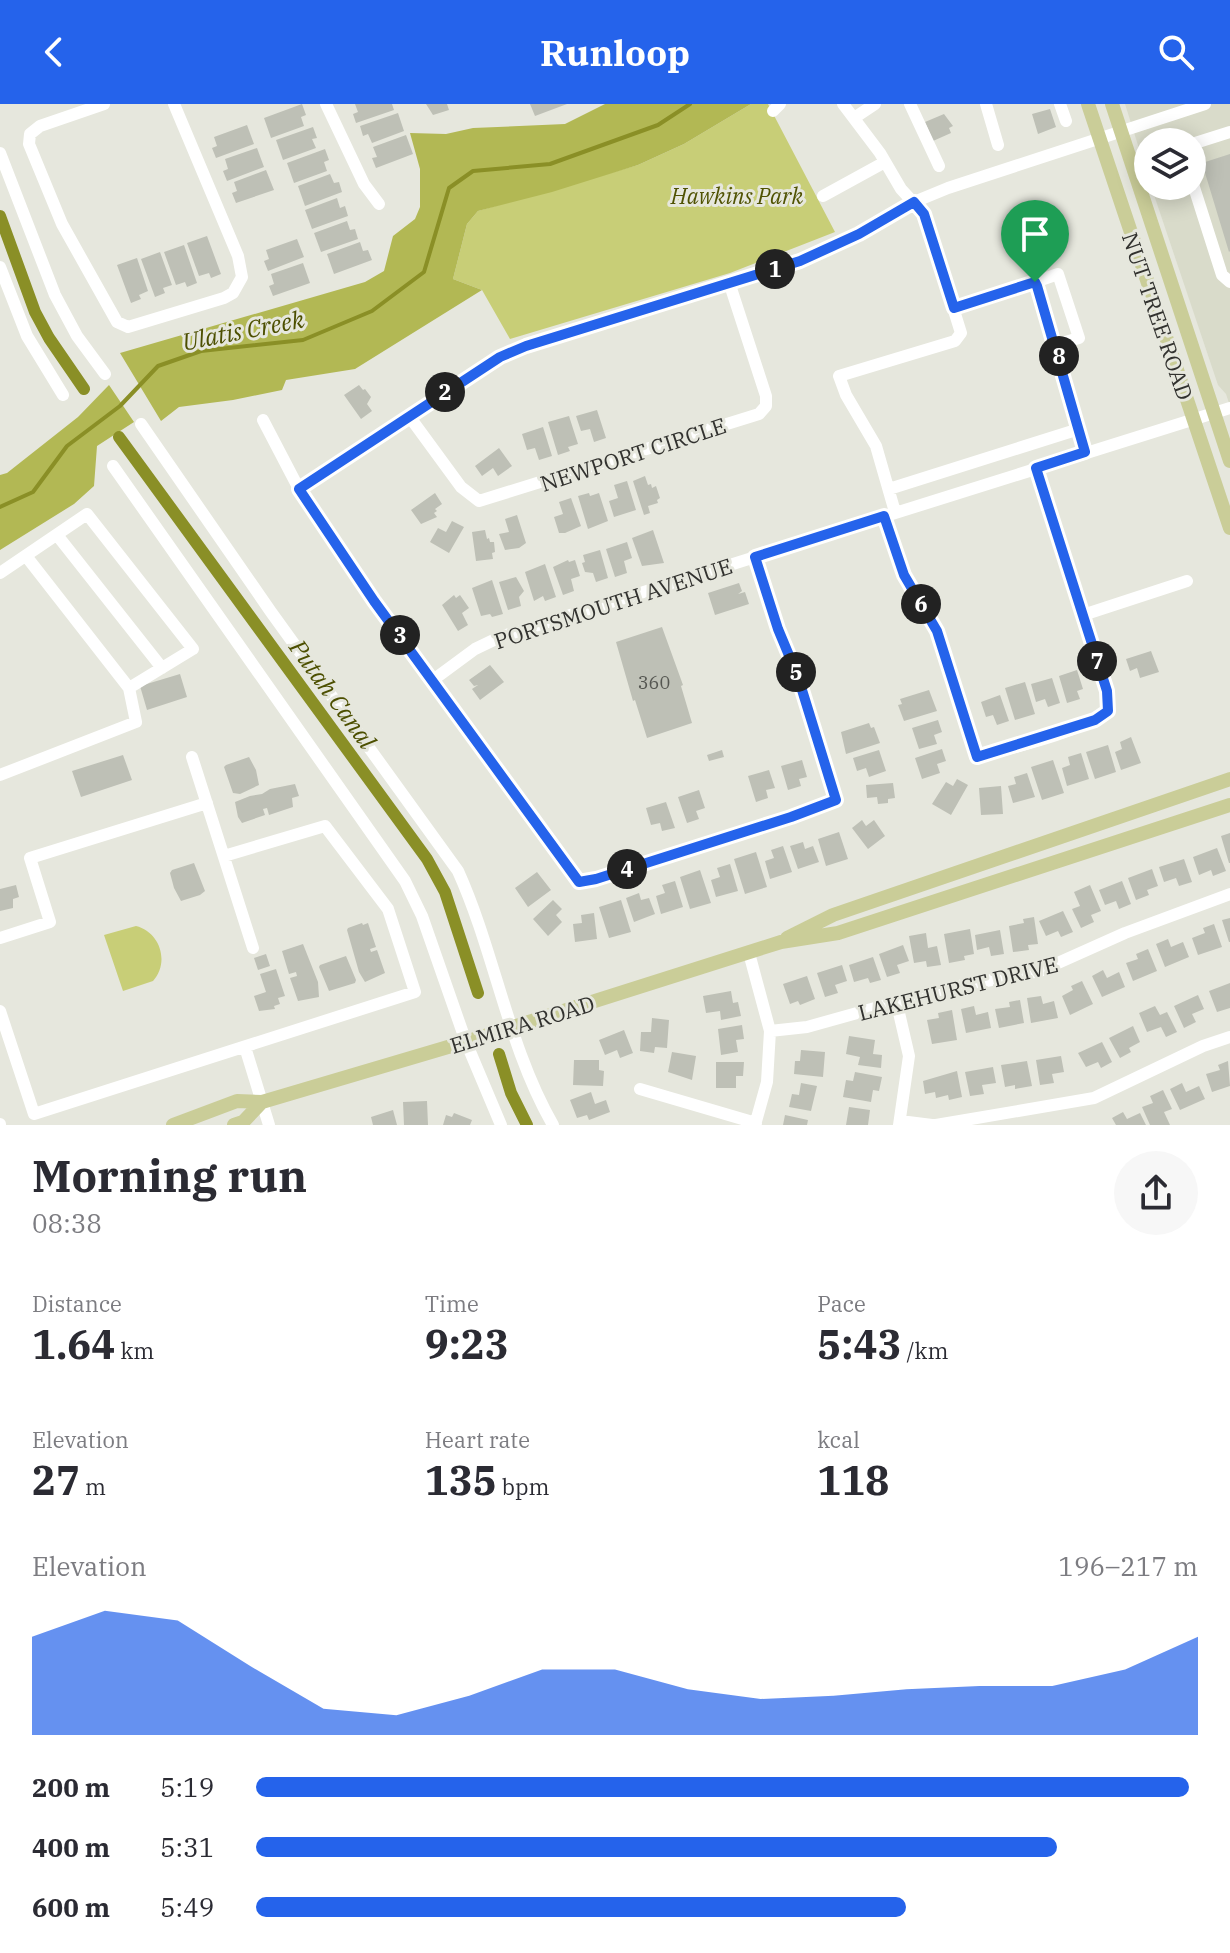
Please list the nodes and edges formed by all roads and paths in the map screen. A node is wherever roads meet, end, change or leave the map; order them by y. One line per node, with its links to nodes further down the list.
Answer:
1 (104, 104): 2 (street)
2 (174, 104)
3 (326, 104): 26 (street)
4 (843, 104): 13 (street)
5 (875, 104): 13 (street)
6 (910, 104): 22 (street)
7 (986, 104): 19 (street)
8 (1060, 104): 14 (street)
9 (1088, 104): 17 (main road, NUT TREE ROAD)
10 (1112, 104): 15 (main road, NUT TREE ROAD)
11 (1205, 104): 12 (street)
12 (1167, 110): 15 (street)
13 (854, 118): 21 (street)
14 (1066, 121)
15 (1120, 131): 17 (street); 36 (main road, NUT TREE ROAD)
16 (1230, 132): 18 (street)
17 (1099, 137): 25 (street); 38 (main road, NUT TREE ROAD)
18 (1206, 140)
19 (998, 145)
20 (0, 153): 33 (street)
21 (885, 162): 23 (street); 25 (street)
22 (939, 166)
23 (823, 196)
24 (1198, 200): 30 (street)
25 (914, 202): 28 (street); 31 (street)
26 (379, 204)
27 (0, 267): 34 (street)
28 (729, 282): 37 (street); 37 (street, NEWPORT CIRCLE)
29 (1035, 282): 31 (street); 32 (street); 32 (street)
30 (1230, 282)
31 (954, 308): 47 (street)
32 (1055, 345): 41 (street)
33 (105, 374)
34 (63, 395)
35 (1230, 408): 36 (street, PORTSMOUTH AVENUE)
36 (1213, 412): 38 (street, PORTSMOUTH AVENUE); 43 (main road, NUT TREE ROAD)
37 (409, 416): 46 (street)
38 (1193, 418): 42 (street, PORTSMOUTH AVENUE); 49 (main road, NUT TREE ROAD)
39 (263, 420): 46 (street)
40 (141, 424): 72 (street)
41 (1079, 429): 42 (street); 47 (street)
42 (1085, 452): 45 (street, PORTSMOUTH AVENUE)
43 (1230, 461)
44 (113, 466): 75 (street)
45 (1036, 468): 48 (street, PORTSMOUTH AVENUE); 55 (street)
46 (299, 489): 57 (street)
47 (889, 489): 48 (street)
48 (889, 514): 52 (street, PORTSMOUTH AVENUE); 55 (street)
49 (1230, 528)
50 (57, 535): 51 (street); 56 (street); 56 (street)
51 (26, 556): 53 (street); 58 (street)
52 (755, 557): 57 (street, PORTSMOUTH AVENUE); 57 (street)
53 (0, 573)
54 (1187, 581): 55 (street)
55 (1083, 615)
56 (162, 668): 58 (street)
57 (433, 680)
58 (129, 688): 60 (street)
59 (192, 757): 62 (street)
60 (0, 775)
61 (1230, 779): 67 (main road, ELMIRA ROAD)
62 (207, 803): 64 (street); 66 (street)
63 (1230, 805): 67 (main road, ELMIRA ROAD)
64 (224, 856): 68 (street); 76 (street)
65 (1230, 894): 70 (street, LAKEHURST DRIVE)
66 (0, 938)
67 (781, 942): 69 (main road, ELMIRA ROAD)
68 (253, 948)
69 (749, 953): 72 (main road, ELMIRA ROAD); 73 (street)
70 (896, 1000): 73 (street, LAKEHURST DRIVE); 79 (street)
71 (0, 1011): 76 (street)
72 (513, 1027): 75 (main road, ELMIRA ROAD); 85 (street)
73 (770, 1031): 80 (street)
74 (1230, 1037): 86 (street)
75 (466, 1042): 78 (main road, ELMIRA ROAD); 84 (street)
76 (245, 1047): 78 (street)
77 (640, 1089): 80 (street)
78 (262, 1102): 81 (main road, ELMIRA ROAD); 82 (main road, ELMIRA ROAD); 83 (street)
79 (900, 1123): 86 (street)
80 (756, 1124)
81 (173, 1125)
82 (234, 1125)
83 (269, 1125)
84 (501, 1125)
85 (553, 1125)
86 (934, 1125)

